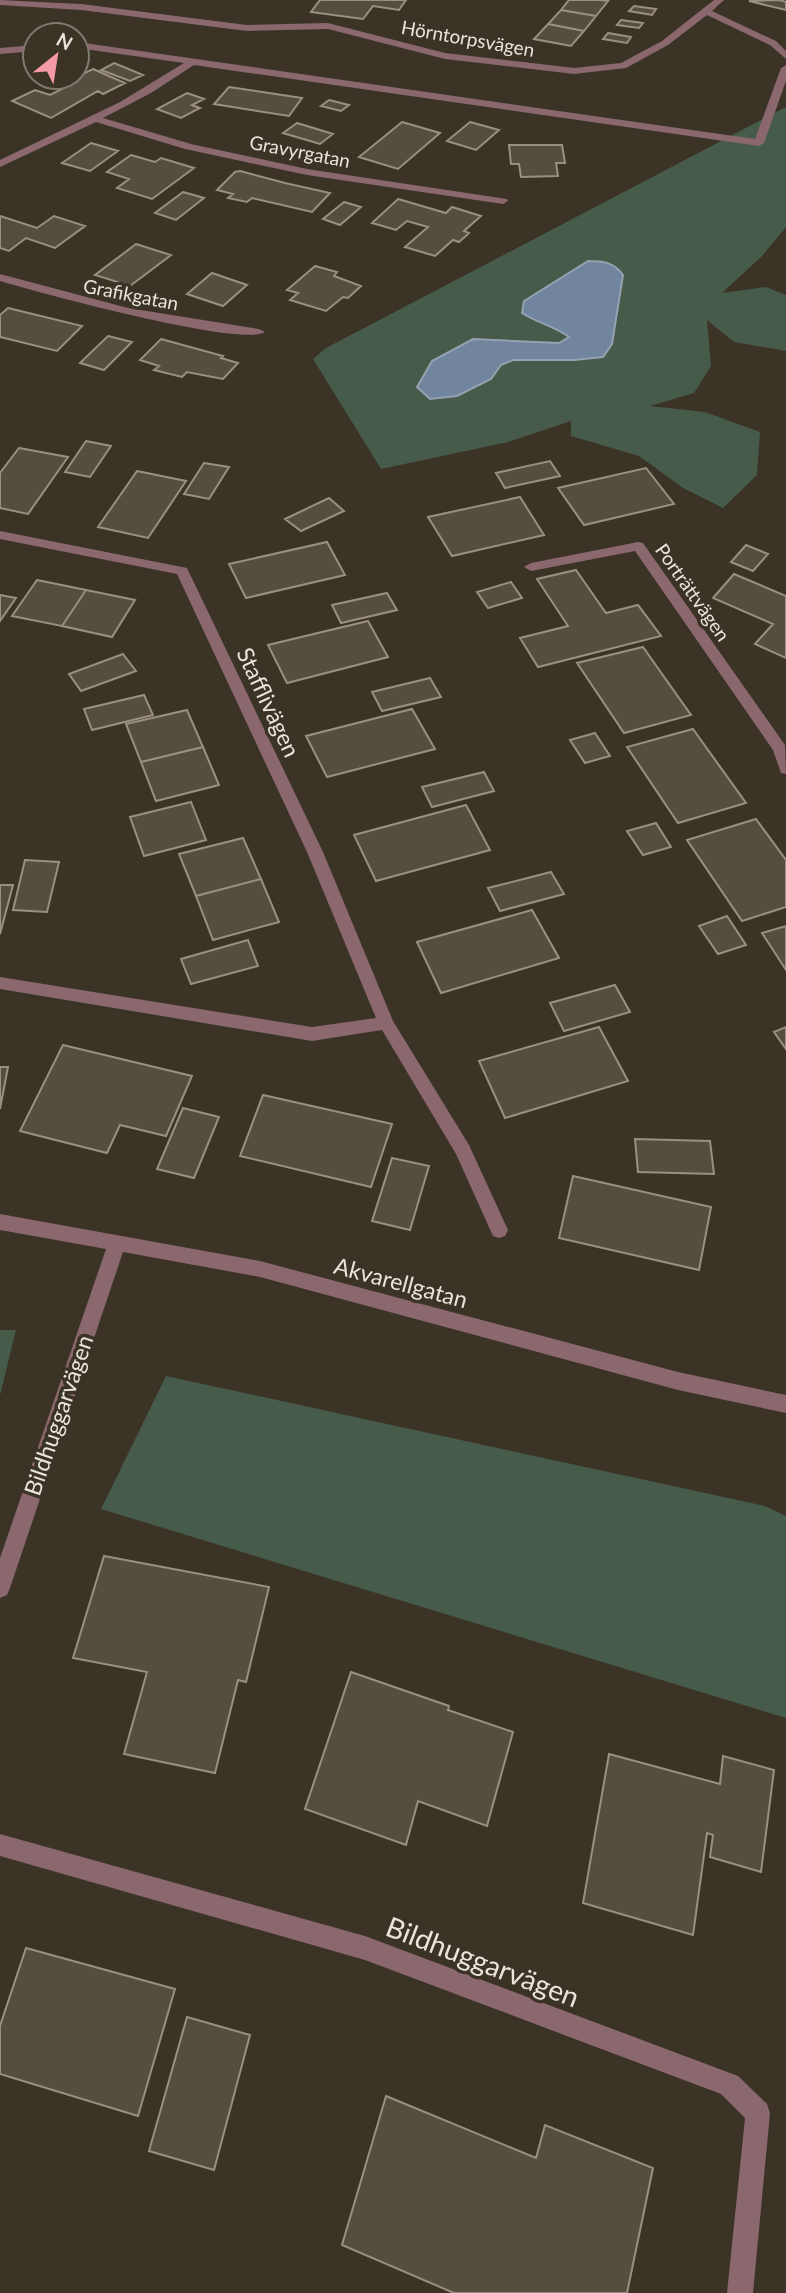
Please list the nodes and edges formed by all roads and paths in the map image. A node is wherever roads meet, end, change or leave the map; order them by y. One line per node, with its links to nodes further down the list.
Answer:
1 (720, 0): 3 (street, Hörntorpsvägen)
2 (0, 2): 3 (street, Hörntorpsvägen)
3 (708, 12): 7 (street)
4 (91, 47): 8 (street)
5 (21, 49): 6 (street)
6 (0, 51)
7 (786, 56)
8 (193, 61): 9 (street); 10 (street)
9 (786, 68)
10 (94, 118): 11 (street); 12 (street, Gravyrgatan)
11 (0, 164)
12 (503, 201)
13 (0, 277): 14 (street, Grafikgatan)
14 (259, 332)
15 (0, 535): 20 (street, Stafflivägen)
16 (531, 567): 17 (street, Porträttvägen)
17 (783, 749): 18 (street, Porträttvägen)
18 (786, 769)
19 (0, 983): 20 (street)
20 (386, 1023): 22 (street, Stafflivägen)
21 (0, 1222): 23 (street, Akvarellgatan)
22 (499, 1230)
23 (117, 1244): 24 (street, Akvarellgatan); 25 (street, Bildhuggarvägen)
24 (786, 1404)
25 (0, 1588)
26 (0, 1845): 27 (street, Bildhuggarvägen)
27 (740, 2293)

